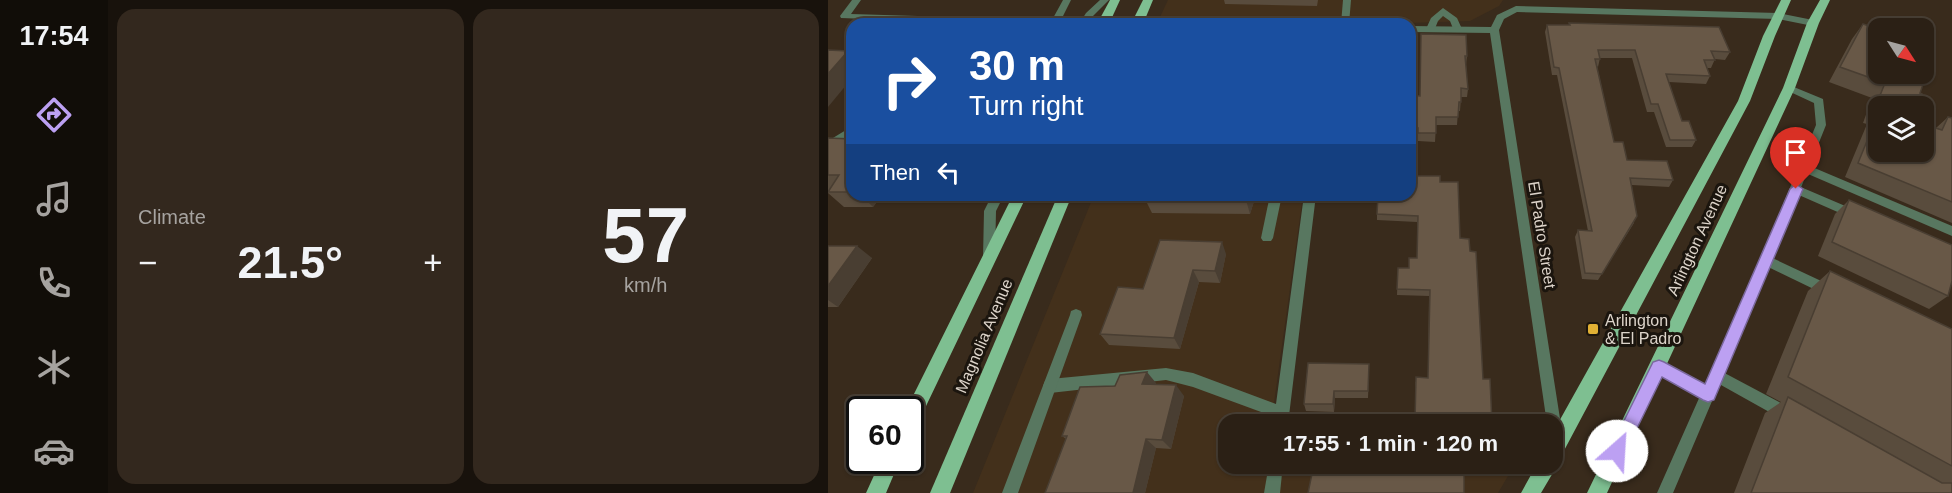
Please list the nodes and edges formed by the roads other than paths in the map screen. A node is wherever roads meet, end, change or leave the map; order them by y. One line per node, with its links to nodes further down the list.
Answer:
1 (857, 0): 12 (street)
2 (1067, 0): 13 (street)
3 (1105, 0): 14 (street)
4 (1115, 0): 15 (main road)
5 (1148, 0): 16 (main road)
6 (1347, 0): 17 (street)
7 (1440, 0): 10 (street)
8 (1786, 0): 11 (main road, Arlington Avenue)
9 (1825, 0): 18 (main road, Arlington Avenue)
10 (1443, 11): 20 (street); 21 (street)
11 (1778, 16): 18 (street); 22 (street); 49 (main road, Arlington Avenue)
12 (878, 18)
13 (1057, 18)
14 (1087, 18)
15 (1106, 18)
16 (1140, 18)
17 (1346, 18)
18 (1812, 23): 23 (main road, Arlington Avenue)
19 (1416, 29): 20 (street)
20 (1431, 29): 21 (street)
21 (1457, 29): 22 (street)
22 (1494, 30): 47 (street, El Padro Street)
23 (1790, 88): 26 (street); 40 (main road, Arlington Avenue)
24 (846, 134): 25 (street)
25 (828, 146)
26 (1805, 168): 27 (street); 34 (street)
27 (1796, 189): 33 (street); 37 (street)
28 (995, 201): 36 (street)
29 (1017, 201): 36 (main road, Magnolia Avenue)
30 (1062, 201): 54 (main road, Magnolia Avenue)
31 (1275, 201): 35 (street)
32 (1310, 201): 46 (street)
33 (1869, 222)
34 (1952, 231)
35 (1267, 238)
36 (989, 259): 44 (main road, Magnolia Avenue)
37 (1766, 260): 38 (street); 41 (street)
38 (1839, 296)
39 (1076, 315): 42 (street)
40 (1659, 367): 43 (street); 58 (main road, Arlington Avenue)
41 (1717, 375): 43 (street); 48 (street)
42 (1050, 386): 45 (street); 55 (street)
43 (1708, 394): 59 (street)
44 (922, 396)
45 (1270, 414)
46 (1282, 414)
47 (1550, 414)
48 (1802, 423)
49 (1563, 434)
50 (885, 474): 53 (main road)
51 (1275, 474): 56 (street)
52 (1541, 474): 57 (main road)
53 (876, 493)
54 (940, 493)
55 (1010, 493)
56 (1272, 493)
57 (1531, 493)
58 (1597, 493)
59 (1665, 493)

